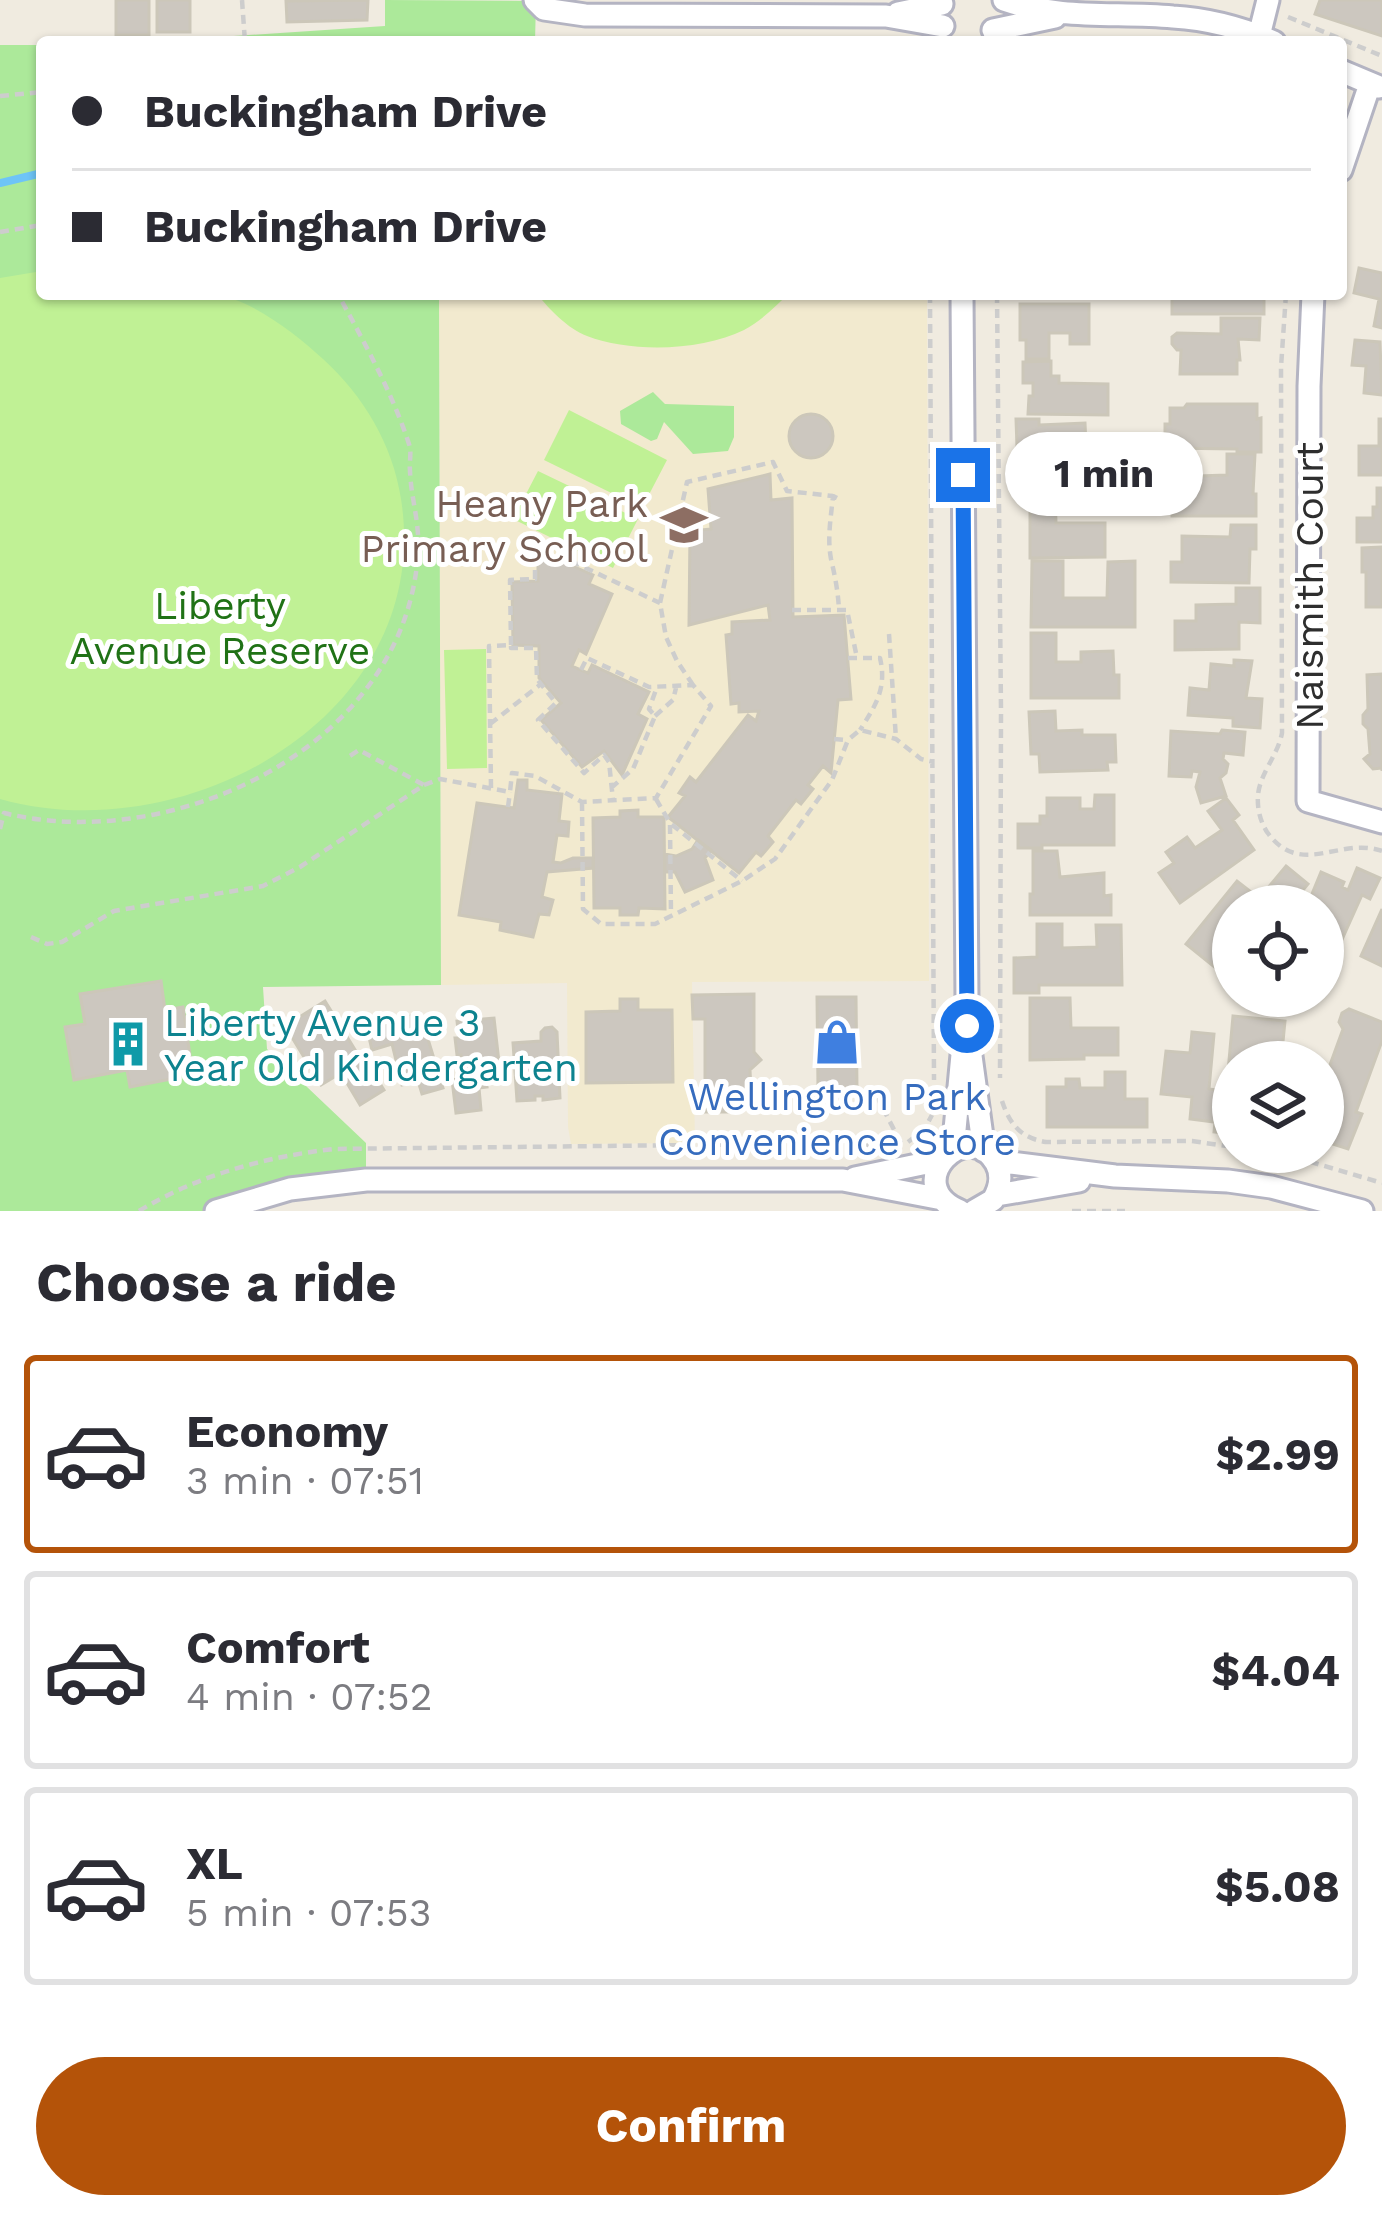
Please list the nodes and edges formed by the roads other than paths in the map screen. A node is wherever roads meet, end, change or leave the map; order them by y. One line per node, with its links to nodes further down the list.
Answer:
1 (536, 0): 6 (street)
2 (994, 0): 6 (street)
3 (1004, 0): 5 (street)
4 (1268, 0): 8 (street)
5 (1067, 15): 6 (street); 7 (street)
6 (962, 30)
7 (1258, 36)
8 (1266, 36)
9 (1347, 74): 10 (street)
10 (1376, 86): 11 (street)
11 (1347, 156)
12 (962, 300): 15 (street)
13 (1313, 300): 14 (street, Naismith Court)
14 (1382, 822)
15 (967, 1026): 16 (street); 17 (street)
16 (947, 1155): 17 (street); 19 (street); 20 (street)
17 (990, 1156): 18 (street); 21 (street)
18 (1115, 1177): 21 (street); 23 (street)
19 (843, 1180): 20 (street); 22 (street)
20 (948, 1205)
21 (987, 1205)
22 (216, 1211)
23 (1362, 1211)

